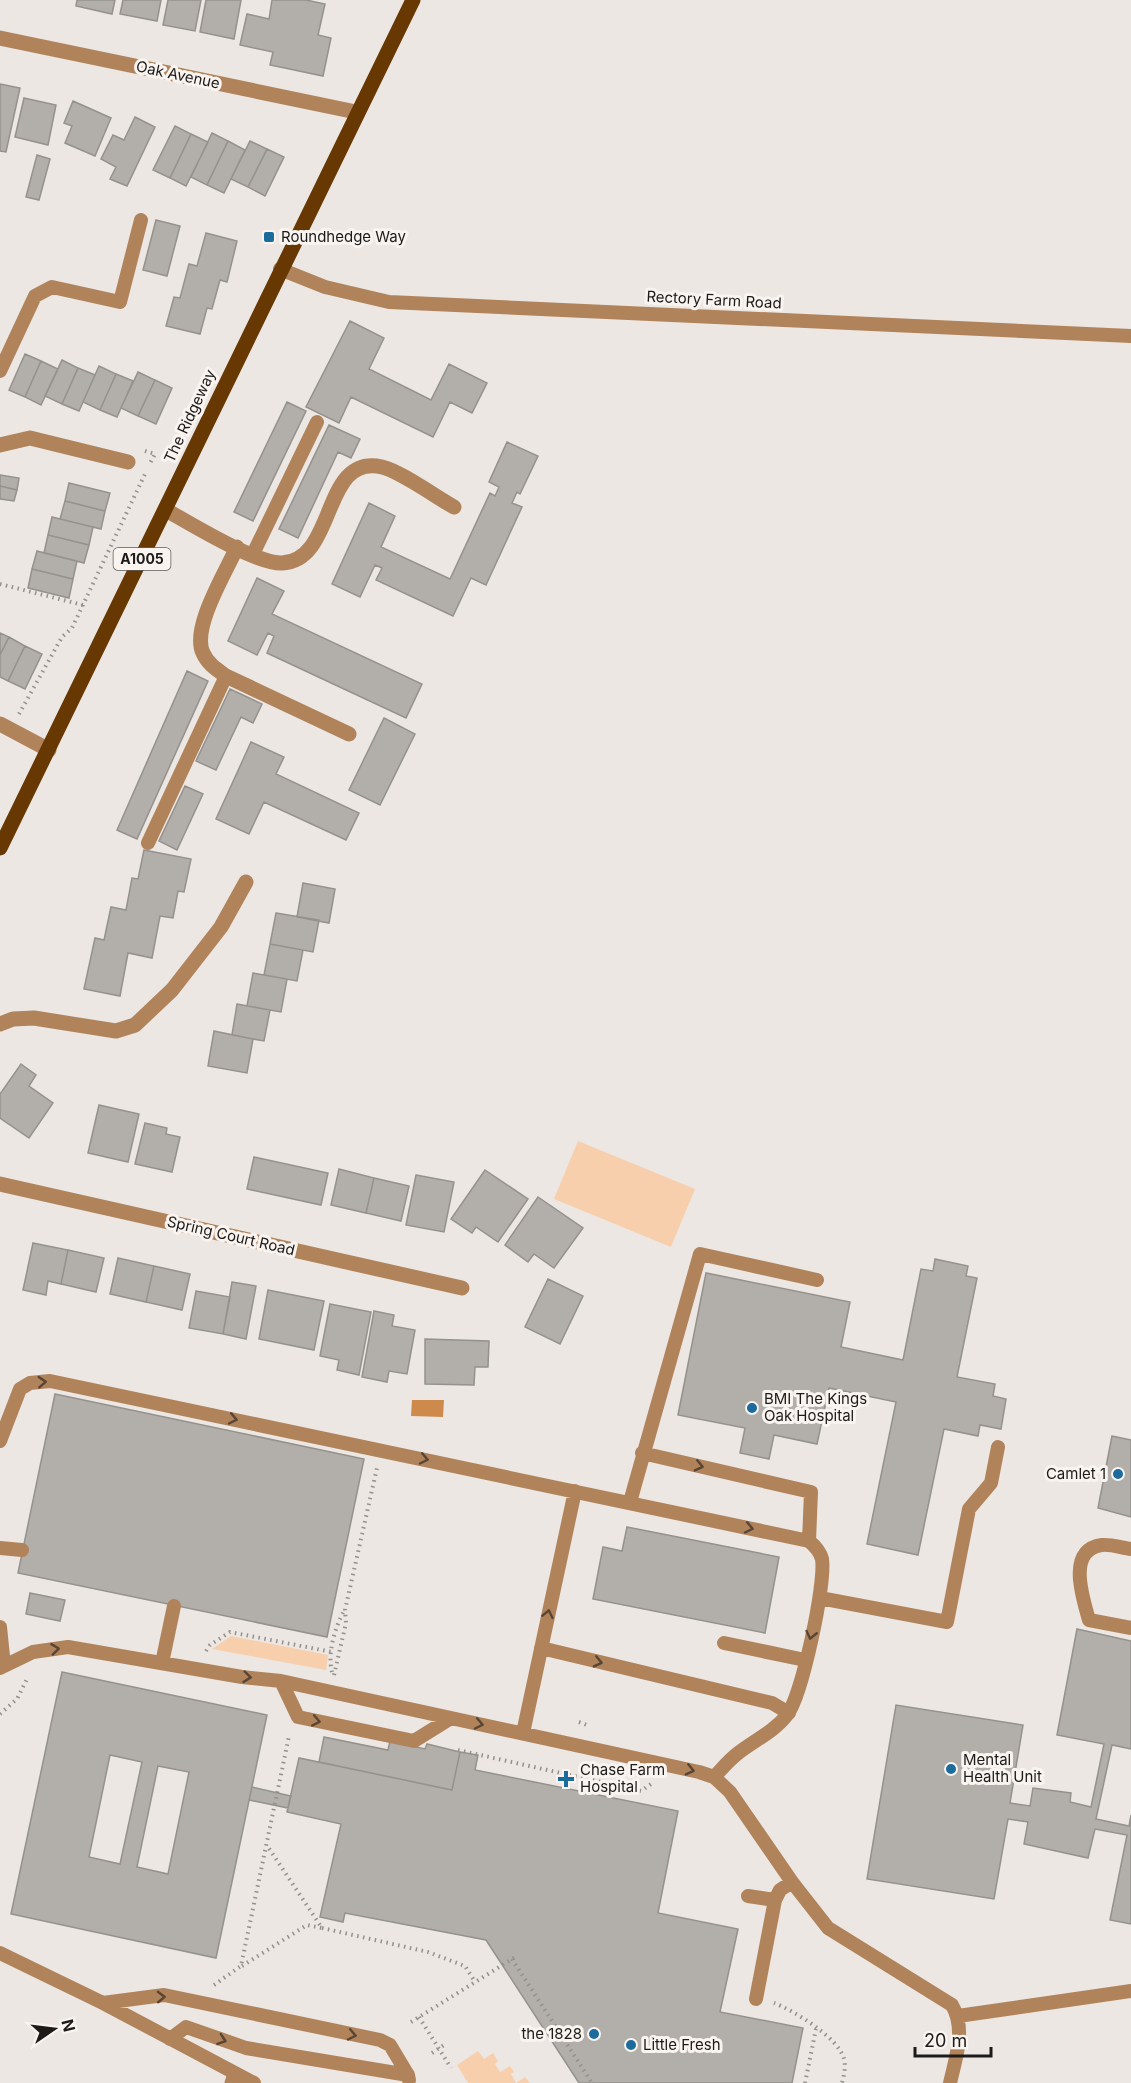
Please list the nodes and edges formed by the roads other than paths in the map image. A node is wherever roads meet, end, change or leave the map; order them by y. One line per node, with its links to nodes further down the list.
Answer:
1 (413, 0): 3 (main road, The Ridgeway / A1005)
2 (0, 38): 3 (street, Oak Avenue)
3 (356, 112): 5 (main road, The Ridgeway / A1005)
4 (141, 220): 7 (lane)
5 (280, 269): 6 (lane, Rectory Farm Road); 12 (main road, The Ridgeway / A1005)
6 (1131, 336)
7 (0, 371)
8 (317, 422): 14 (lane)
9 (0, 444): 10 (street)
10 (128, 462)
11 (454, 507): 14 (street)
12 (166, 510): 13 (street); 18 (main road, The Ridgeway / A1005)
13 (237, 547): 14 (street); 15 (street)
14 (253, 554)
15 (226, 676): 17 (street); 19 (lane)
16 (5, 727): 18 (street)
17 (349, 734)
18 (49, 750): 20 (main road, The Ridgeway / A1005)
19 (148, 843)
20 (0, 848)
21 (246, 882): 22 (street)
22 (0, 1024)
23 (0, 1184): 25 (street, Spring Court Road)
24 (816, 1280): 28 (lane)
25 (462, 1288)
26 (0, 1441): 29 (lane, one-way to 29)
27 (998, 1447): 35 (lane)
28 (642, 1453): 30 (lane); 31 (lane, one-way to 31)
29 (575, 1491): 30 (lane); 40 (lane, one-way to 29)
30 (630, 1502): 31 (lane, one-way to 31)
31 (809, 1541): 35 (lane)
32 (0, 1548): 34 (lane)
33 (1131, 1549): 38 (lane)
34 (22, 1550)
35 (819, 1598): 41 (lane, one-way to 41)
36 (174, 1606): 42 (lane)
37 (0, 1627): 43 (lane)
38 (1131, 1628)
39 (724, 1643): 41 (lane)
40 (541, 1648): 45 (lane, one-way to 45); 47 (lane)
41 (805, 1660): 45 (lane)
42 (162, 1663): 43 (lane, one-way to 42); 44 (lane, one-way to 44)
43 (2, 1667)
44 (281, 1681): 46 (lane); 46 (lane, one-way to 46)
45 (789, 1713): 48 (lane)
46 (451, 1718): 47 (lane, one-way to 47)
47 (523, 1733): 48 (lane, one-way to 48)
48 (714, 1777): 49 (lane)
49 (792, 1882): 51 (lane); 56 (lane)
50 (748, 1896): 51 (lane)
51 (774, 1900): 54 (lane)
52 (0, 1953): 55 (lane)
53 (1131, 1991): 56 (lane)
54 (756, 1999)
55 (103, 2002): 57 (lane); 59 (lane, one-way to 59)
56 (958, 2016): 61 (lane)
57 (170, 2039): 58 (lane); 59 (lane, one-way to 59)
58 (233, 2079): 60 (lane)
59 (409, 2079)
60 (254, 2083)
61 (950, 2083)

